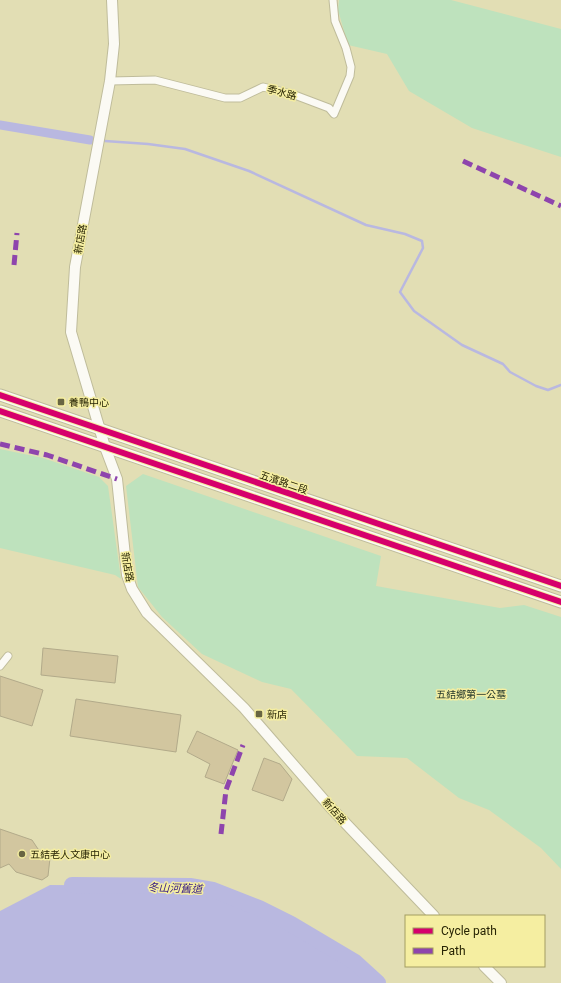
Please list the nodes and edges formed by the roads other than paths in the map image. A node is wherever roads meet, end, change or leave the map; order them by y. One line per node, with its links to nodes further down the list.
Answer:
1 (112, 0): 3 (street)
2 (333, 0): 3 (street, 季水路)
3 (110, 82): 6 (street, 新店路)
4 (0, 395): 6 (main road, 五濱路二段)
5 (0, 411): 7 (main road)
6 (101, 430): 7 (street, 新店路); 8 (main road, 五濱路二段)
7 (105, 447): 9 (main road); 12 (street, 新店路)
8 (561, 586)
9 (561, 602)
10 (8, 656): 11 (street)
11 (0, 666)
12 (433, 915)
13 (485, 967): 14 (street)
14 (501, 983)

